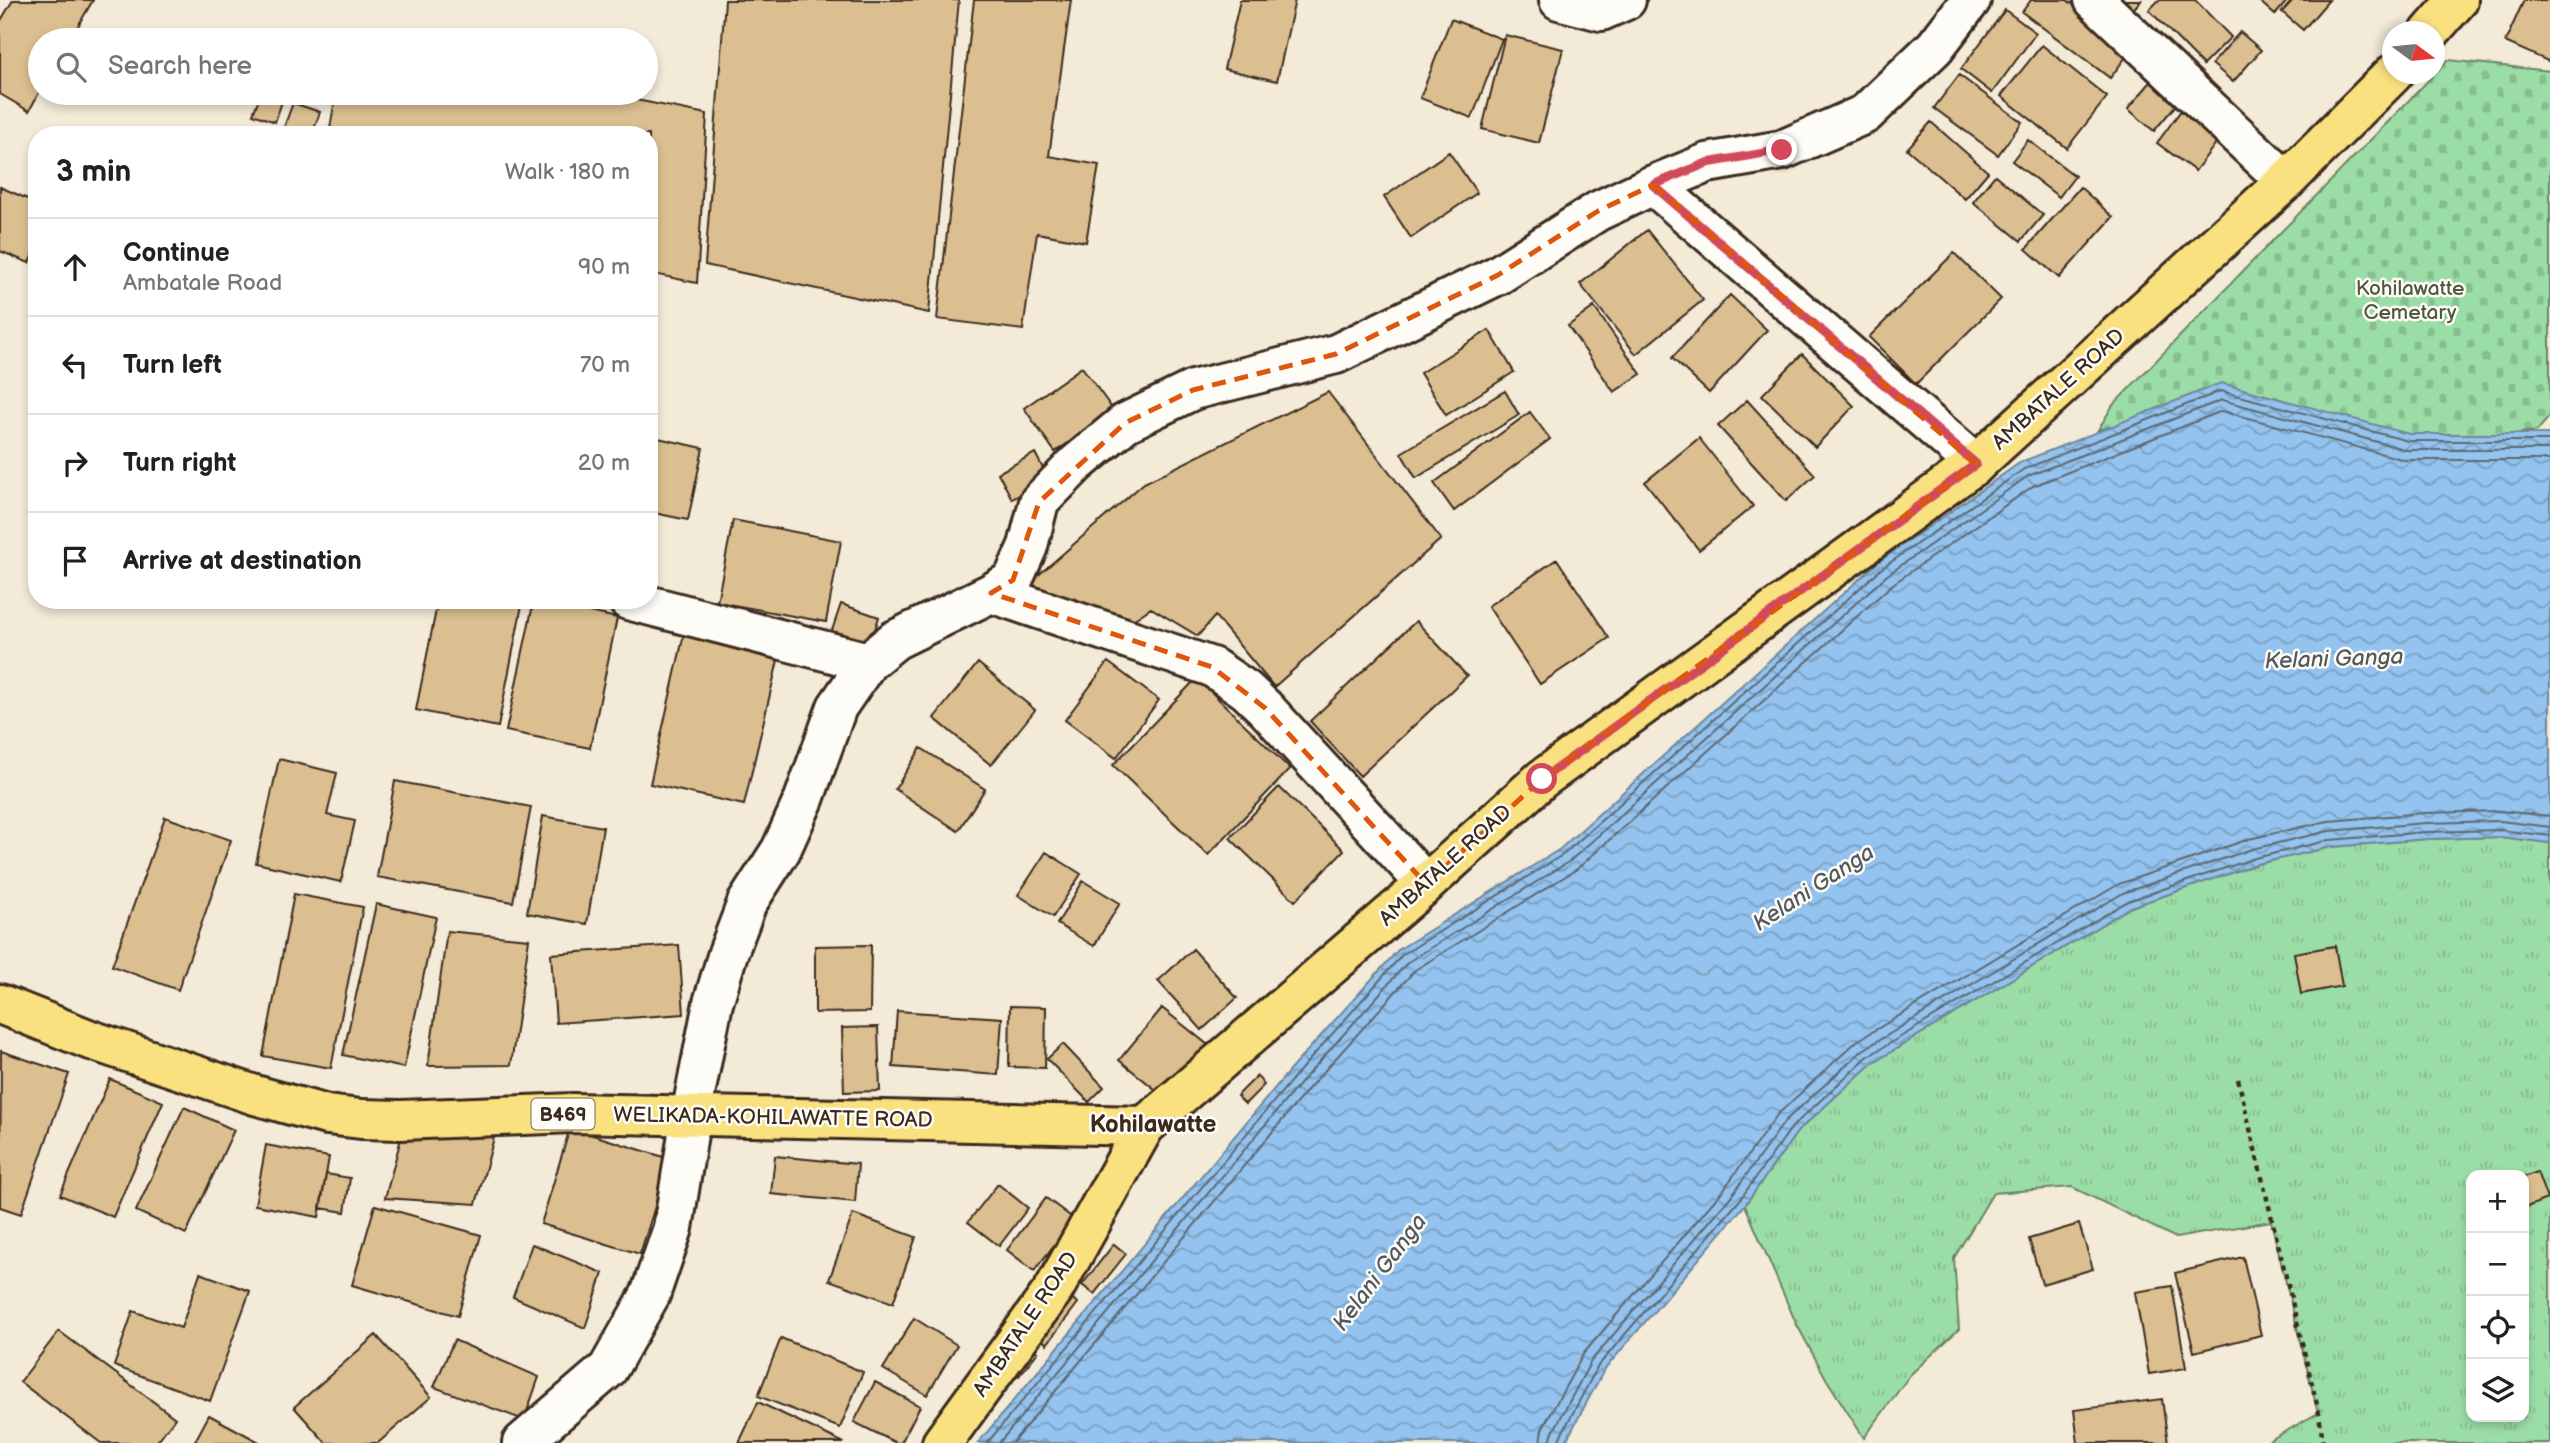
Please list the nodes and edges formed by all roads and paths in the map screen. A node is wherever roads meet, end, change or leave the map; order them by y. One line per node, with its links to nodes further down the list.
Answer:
1 (1559, 0): 2 (street)
2 (1626, 0)
3 (1971, 0): 9 (street)
4 (2094, 0): 8 (street)
5 (2458, 0): 6 (main road)
6 (2440, 21)
7 (2383, 84): 8 (main road, AMBATALE ROAD)
8 (2286, 181): 10 (main road, AMBATALE ROAD)
9 (1653, 185): 10 (street); 11 (street)
10 (1976, 464): 14 (main road, AMBATALE ROAD)
11 (991, 593): 13 (street); 14 (street)
12 (658, 608): 13 (street)
13 (868, 662): 17 (street)
14 (1426, 884): 18 (main road, AMBATALE ROAD)
15 (0, 1003): 17 (main road, WELIKADA-KOHILAWATTE ROAD / B469)
16 (2238, 1079): 21 (path)
17 (691, 1115): 18 (main road, WELIKADA-KOHILAWATTE ROAD / B469); 19 (street)
18 (1145, 1126): 20 (main road, AMBATALE ROAD)
19 (522, 1443)
20 (942, 1443)
21 (2323, 1443)

